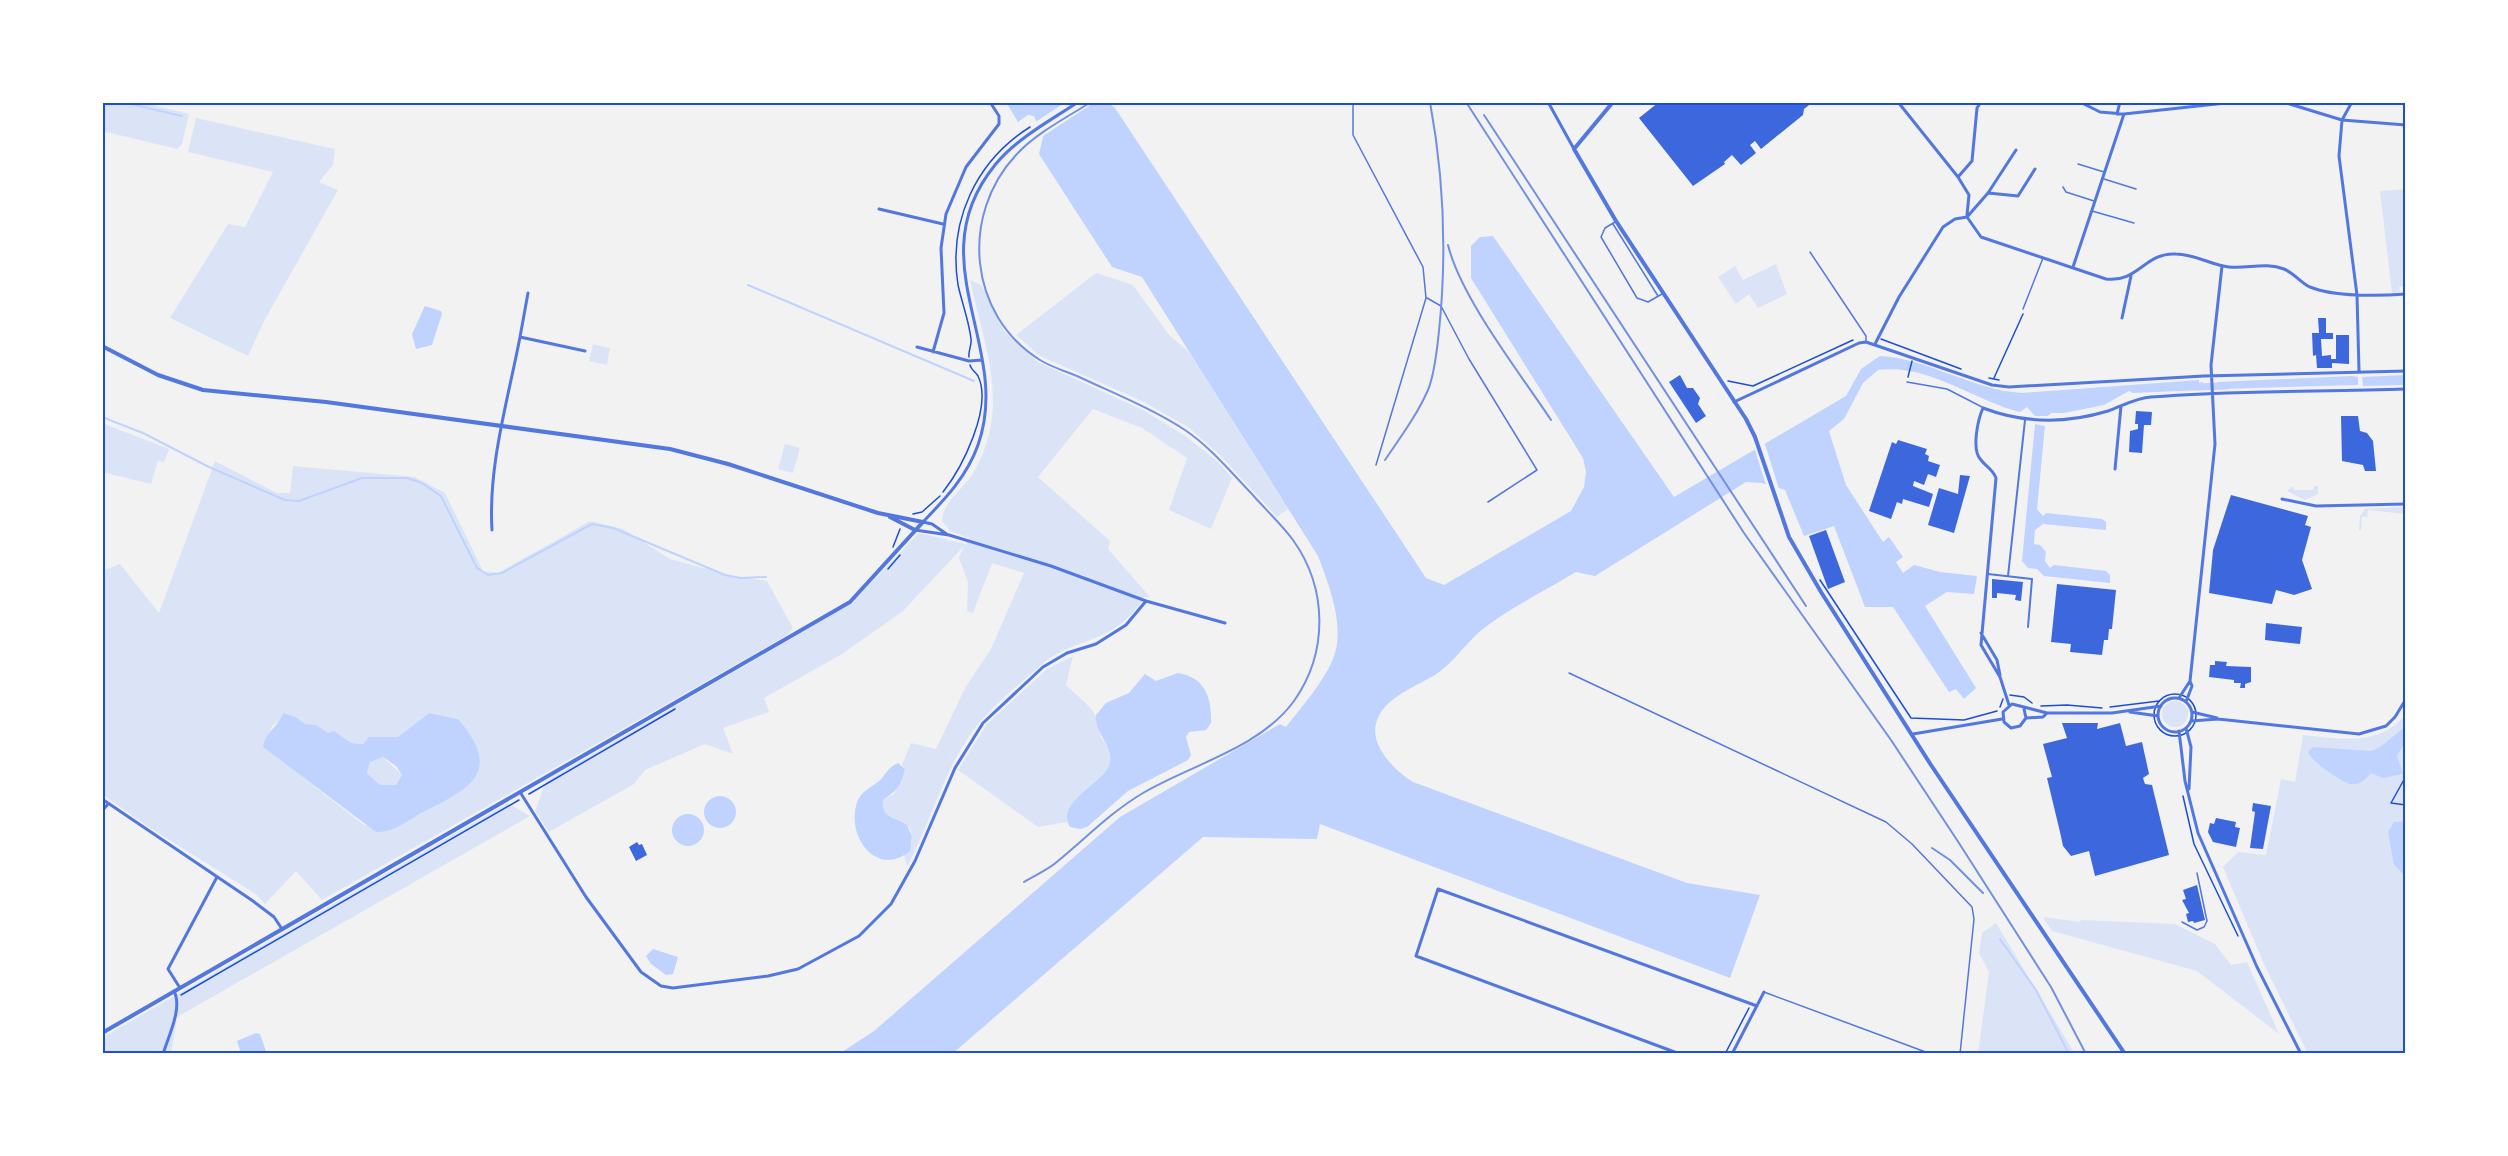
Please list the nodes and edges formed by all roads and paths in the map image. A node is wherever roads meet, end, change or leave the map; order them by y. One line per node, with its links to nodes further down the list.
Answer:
1 (990, 102): 34 (street)
2 (1078, 102): 55 (street)
3 (1353, 102): 44 (lane)
4 (1548, 102): 18 (street)
5 (1613, 102): 18 (street)
6 (1898, 102): 23 (street)
7 (1981, 102): 23 (street)
8 (2080, 102): 13 (street)
9 (2120, 102): 13 (street)
10 (2235, 102): 14 (street)
11 (2283, 102): 15 (street)
12 (2352, 102): 15 (street)
13 (2117, 114): 14 (street)
14 (2124, 114): 22 (street)
15 (2342, 120): 16 (street); 43 (street)
16 (2406, 125)
17 (1026, 130): 56 (path)
18 (1574, 148): 32 (street)
19 (2016, 150): 27 (street)
20 (2078, 164): 22 (lane)
21 (2035, 169): 27 (street)
22 (2105, 173): 24 (street)
23 (1958, 177): 31 (street)
24 (2103, 178): 26 (lane); 28 (street)
25 (2063, 187): 28 (lane)
26 (2136, 189)
27 (1988, 193): 31 (street)
28 (2095, 201): 30 (street)
29 (879, 209): 34 (street)
30 (2091, 211): 33 (lane); 38 (street)
31 (1967, 216): 36 (street); 49 (street)
32 (1614, 222): 42 (street); 42 (lane)
33 (2134, 223)
34 (943, 224): 53 (street)
35 (1810, 252): 48 (lane)
36 (2043, 257): 38 (street); 45 (lane)
37 (2222, 266): 39 (street); 43 (street); 62 (street)
38 (2073, 267): 39 (street)
39 (2131, 276): 46 (street)
40 (528, 293): 47 (street)
41 (2406, 294): 43 (street)
42 (1661, 295): 72 (street)
43 (2357, 295): 59 (street)
44 (1426, 298): 77 (lane); 80 (lane)
45 (2023, 309): 64 (path)
46 (2122, 318)
47 (520, 337): 52 (street); 76 (street)
48 (1866, 342): 49 (street); 72 (street)
49 (1875, 344): 69 (street)
50 (102, 346): 76 (street)
51 (917, 347): 53 (street)
52 (585, 351)
53 (933, 352): 56 (street)
54 (1915, 352): 58 (path)
55 (982, 360): 56 (street); 84 (street)
56 (969, 361): 83 (path)
57 (1912, 361): 61 (path)
58 (1966, 371)
59 (2359, 371): 60 (street); 62 (street)
60 (2406, 371)
61 (1909, 375)
62 (2210, 375): 69 (street); 71 (street)
63 (1983, 377): 64 (path)
64 (1994, 380): 66 (path); 69 (path)
65 (1728, 381): 68 (path)
66 (2001, 381)
67 (1907, 382): 74 (lane)
68 (1759, 384)
69 (1992, 385)
70 (2406, 389): 71 (street)
71 (2211, 395): 73 (street); 100 (street)
72 (1734, 402): 119 (street)
73 (2121, 406): 75 (street); 78 (street)
74 (1983, 408): 75 (street); 92 (street)
75 (2025, 420): 93 (street)
76 (501, 426): 82 (street); 86 (street)
77 (1376, 465)
78 (2115, 469)
79 (2282, 499): 81 (street)
80 (1488, 501)
81 (2406, 504)
82 (887, 515): 83 (street); 85 (street)
83 (909, 518): 84 (street)
84 (923, 522): 87 (street); 88 (street)
85 (903, 525): 87 (street); 89 (path)
86 (492, 530)
87 (915, 530): 88 (street); 89 (street)
88 (949, 535): 94 (street)
89 (896, 551): 90 (path); 123 (street)
90 (900, 556)
91 (1816, 573): 102 (path)
92 (1988, 574): 93 (street); 97 (street)
93 (2008, 576): 96 (street)
94 (1146, 601): 95 (street); 123 (street)
95 (1225, 623)
96 (2028, 627)
97 (1981, 633): 99 (street); 99 (street)
98 (1569, 673): 143 (lane)
99 (2000, 677): 102 (street)
100 (2190, 681): 101 (street); 104 (street)
101 (2180, 696): 104 (street); 104 (path); 105 (path); 108 (street)
102 (2007, 697): 105 (path); 106 (street)
103 (2406, 699): 116 (street)
104 (2187, 700): 112 (street); 112 (path)
105 (2159, 701): 107 (path)
106 (2009, 705): 109 (street); 115 (street)
107 (2156, 706): 108 (street); 110 (street); 113 (path)
108 (2161, 706): 113 (street)
109 (2024, 709): 111 (street); 114 (street)
110 (2122, 712): 111 (street); 113 (street)
111 (2047, 713): 114 (street)
112 (2194, 713): 116 (street); 117 (street); 117 (path)
113 (2156, 715): 120 (street); 120 (path)
114 (2026, 718): 115 (street)
115 (2002, 719): 119 (street)
116 (2218, 719): 117 (street)
117 (2193, 721): 118 (street); 118 (path)
118 (2187, 730): 120 (street); 120 (path); 122 (street)
119 (1913, 734): 144 (street)
120 (2180, 734): 122 (street)
121 (2406, 776): 126 (path)
122 (2189, 791): 145 (street)
123 (520, 792): 131 (street)
124 (102, 799): 125 (street)
125 (108, 804): 127 (street); 129 (street)
126 (2406, 805)
127 (102, 811)
128 (2197, 873): 130 (lane)
129 (217, 877): 131 (street); 132 (street)
130 (2182, 922)
131 (282, 930): 132 (street)
132 (180, 988): 133 (street)
133 (174, 991): 137 (street); 138 (street)
134 (1764, 992): 136 (street); 142 (lane)
135 (1751, 1004): 136 (street); 139 (street); 140 (path)
136 (1756, 1006): 141 (street)
137 (102, 1033)
138 (163, 1054)
139 (1680, 1054)
140 (1725, 1054)
141 (1731, 1054)
142 (1931, 1054)
143 (1960, 1054)
144 (2125, 1054)
145 (2301, 1054)

